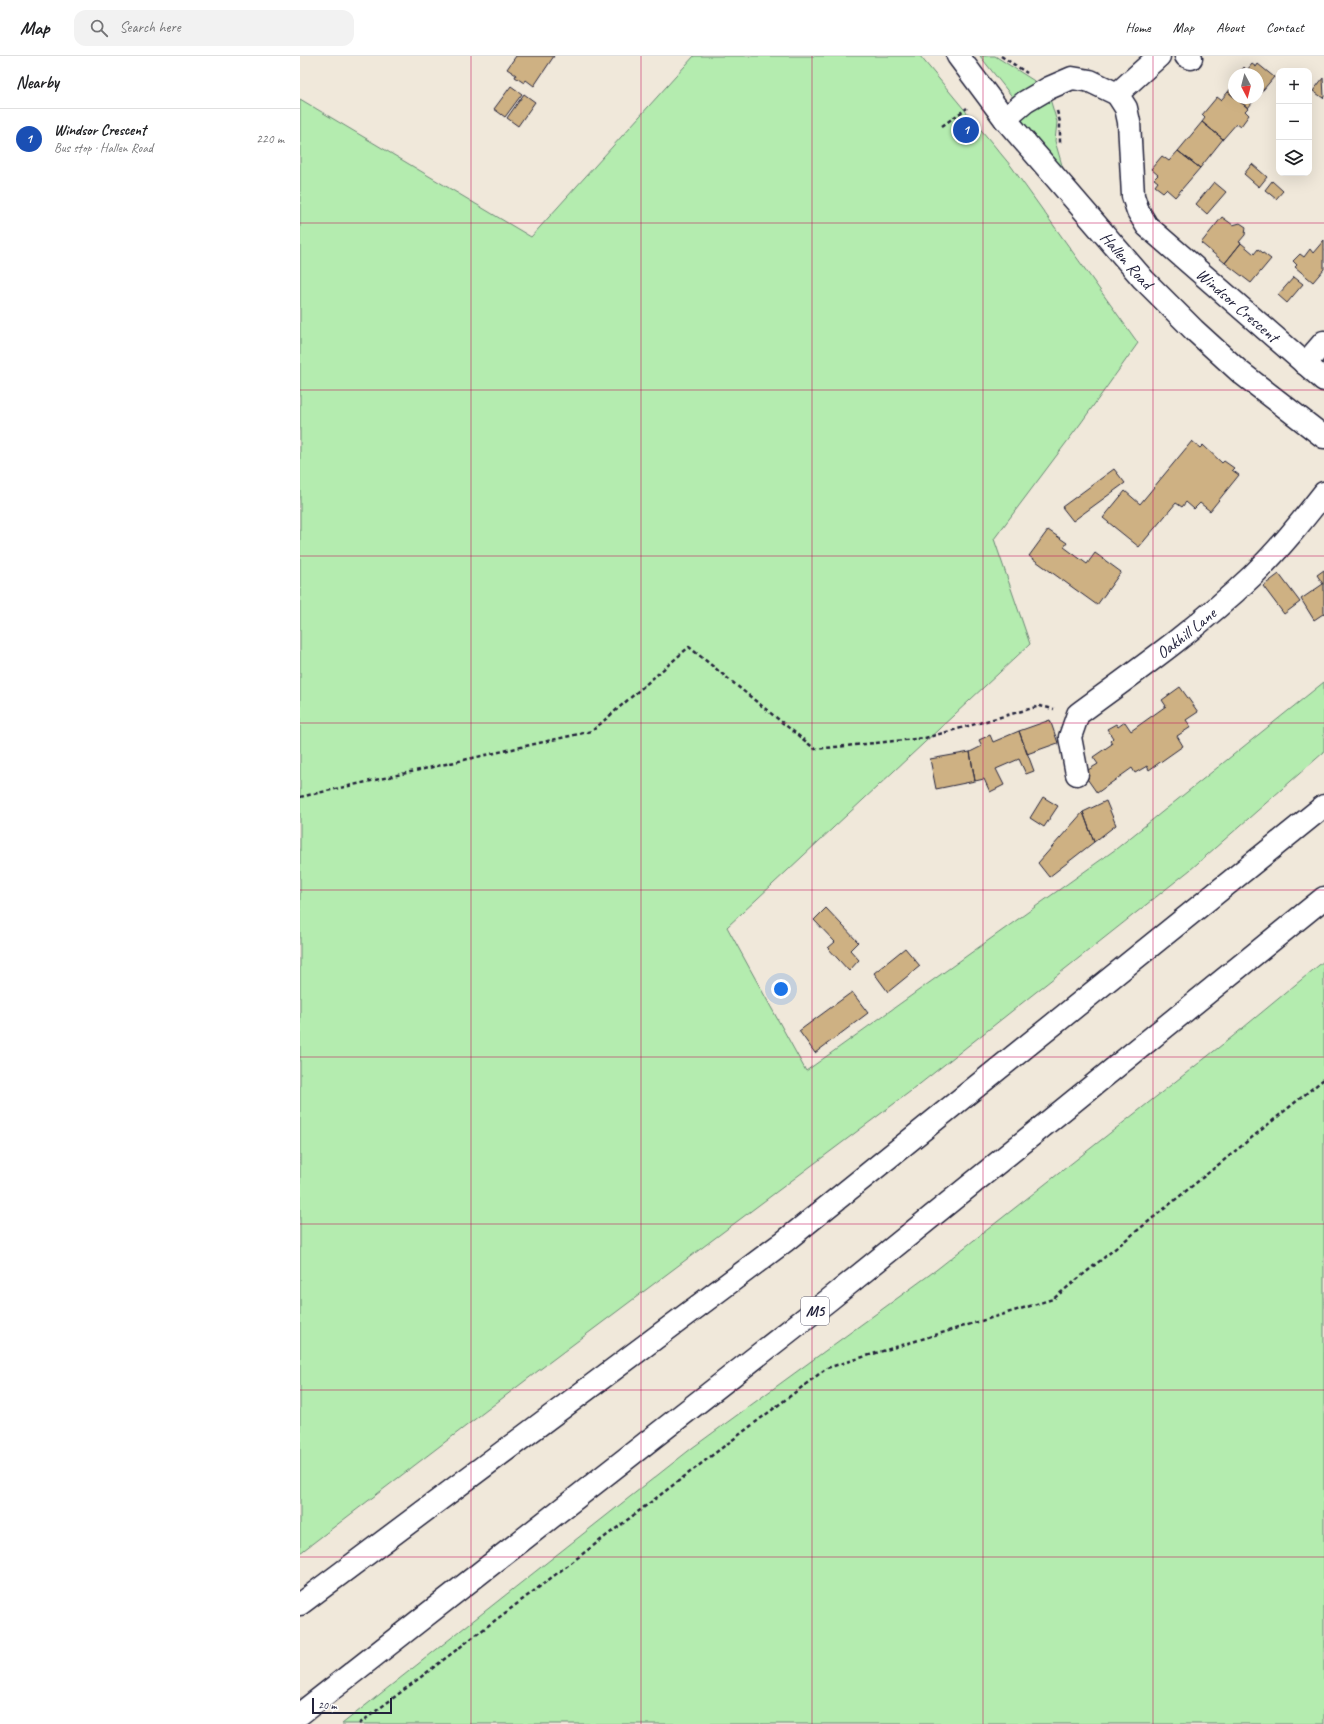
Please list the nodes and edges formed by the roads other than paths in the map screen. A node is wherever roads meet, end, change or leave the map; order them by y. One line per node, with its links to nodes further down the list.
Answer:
1 (958, 56): 4 (main road, Hallen Road)
2 (1159, 56): 3 (main road)
3 (1117, 94): 4 (main road); 6 (main road, Windsor Crescent)
4 (1005, 118): 8 (main road, Hallen Road)
5 (1324, 342): 6 (main road)
6 (1305, 364): 7 (main road, Windsor Crescent)
7 (1324, 380)
8 (1324, 437)
9 (1324, 493): 10 (main road, Oakhill Lane)
10 (1076, 774)
11 (1324, 806): 13 (main road)
12 (1324, 898): 14 (main road, M5)
13 (300, 1604)
14 (300, 1714)

